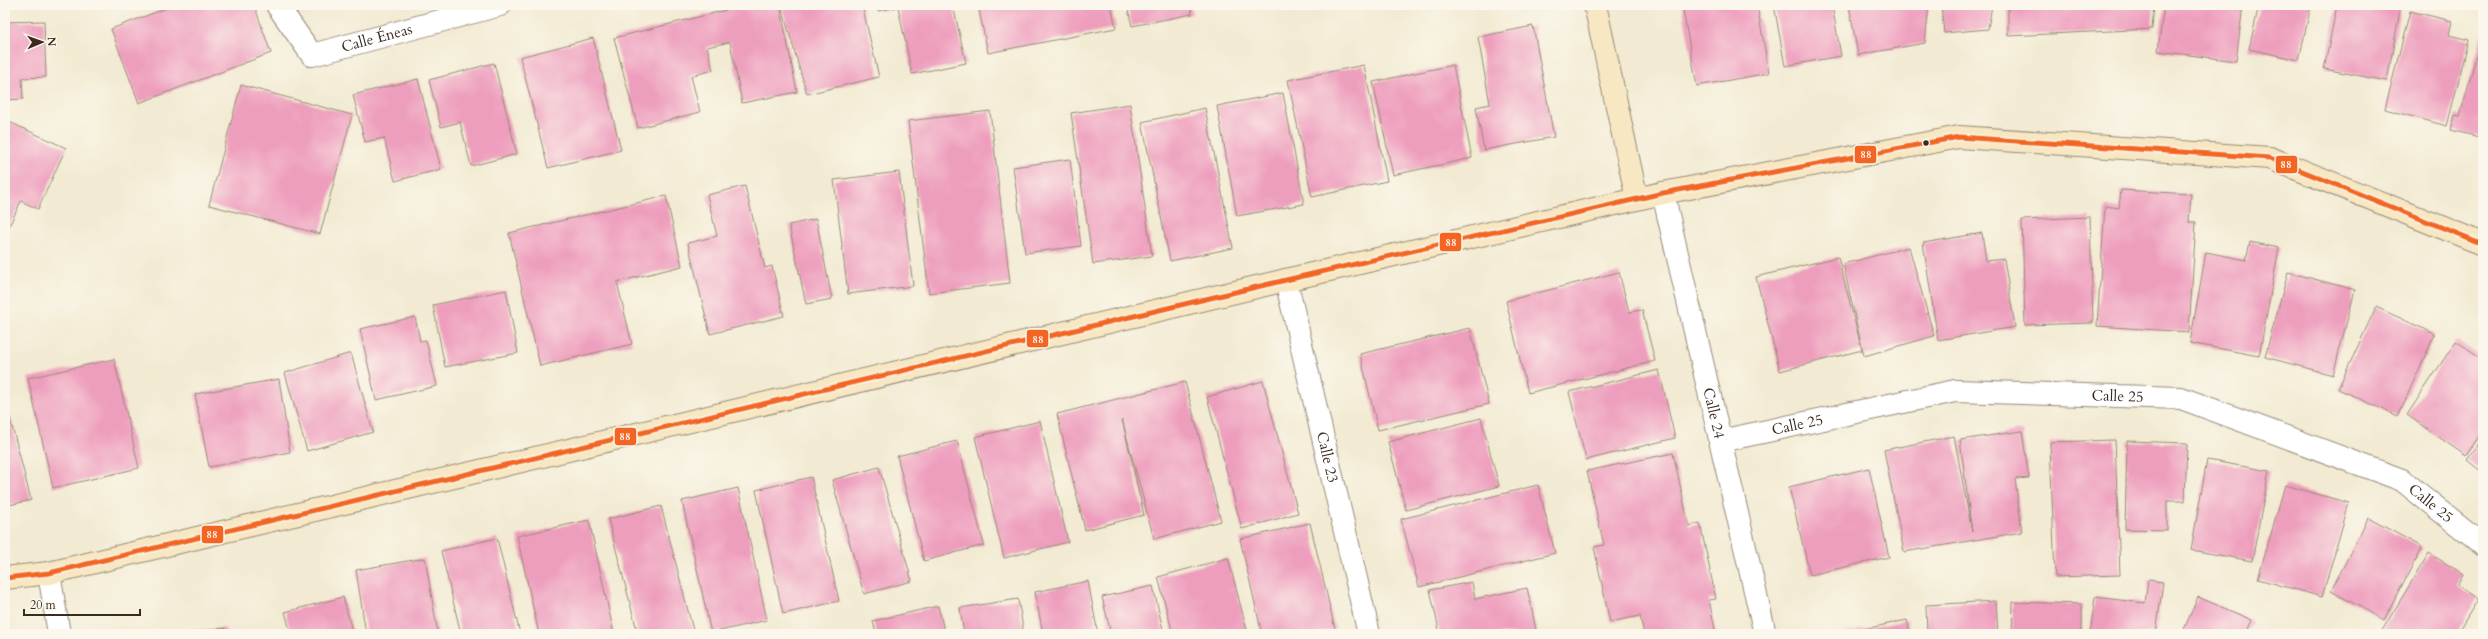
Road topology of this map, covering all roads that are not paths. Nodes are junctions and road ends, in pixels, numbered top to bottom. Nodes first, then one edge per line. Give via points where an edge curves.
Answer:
1 (277, 5) edge
2 (500, 5) edge
3 (1595, 5) edge
4 (1663, 193) junction
5 (1637, 199) junction
6 (2483, 244) edge
7 (1286, 280) junction
8 (1720, 440) junction
9 (2483, 545) edge
10 (49, 573) junction
11 (5, 578) edge
12 (59, 634) edge
13 (1369, 634) edge
14 (1765, 634) edge

1 - 2 street, Calle Éneas via 312,55
3 - 5 street
4 - 5 street
4 - 6 street via 1959,137 2270,158
4 - 8 street, Calle 24
5 - 7 street
7 - 10 street
7 - 13 street, Calle 23
8 - 9 street, Calle 25 via 1955,391 2181,398 2402,480
8 - 14 street, Calle 24
10 - 11 street
10 - 12 street

